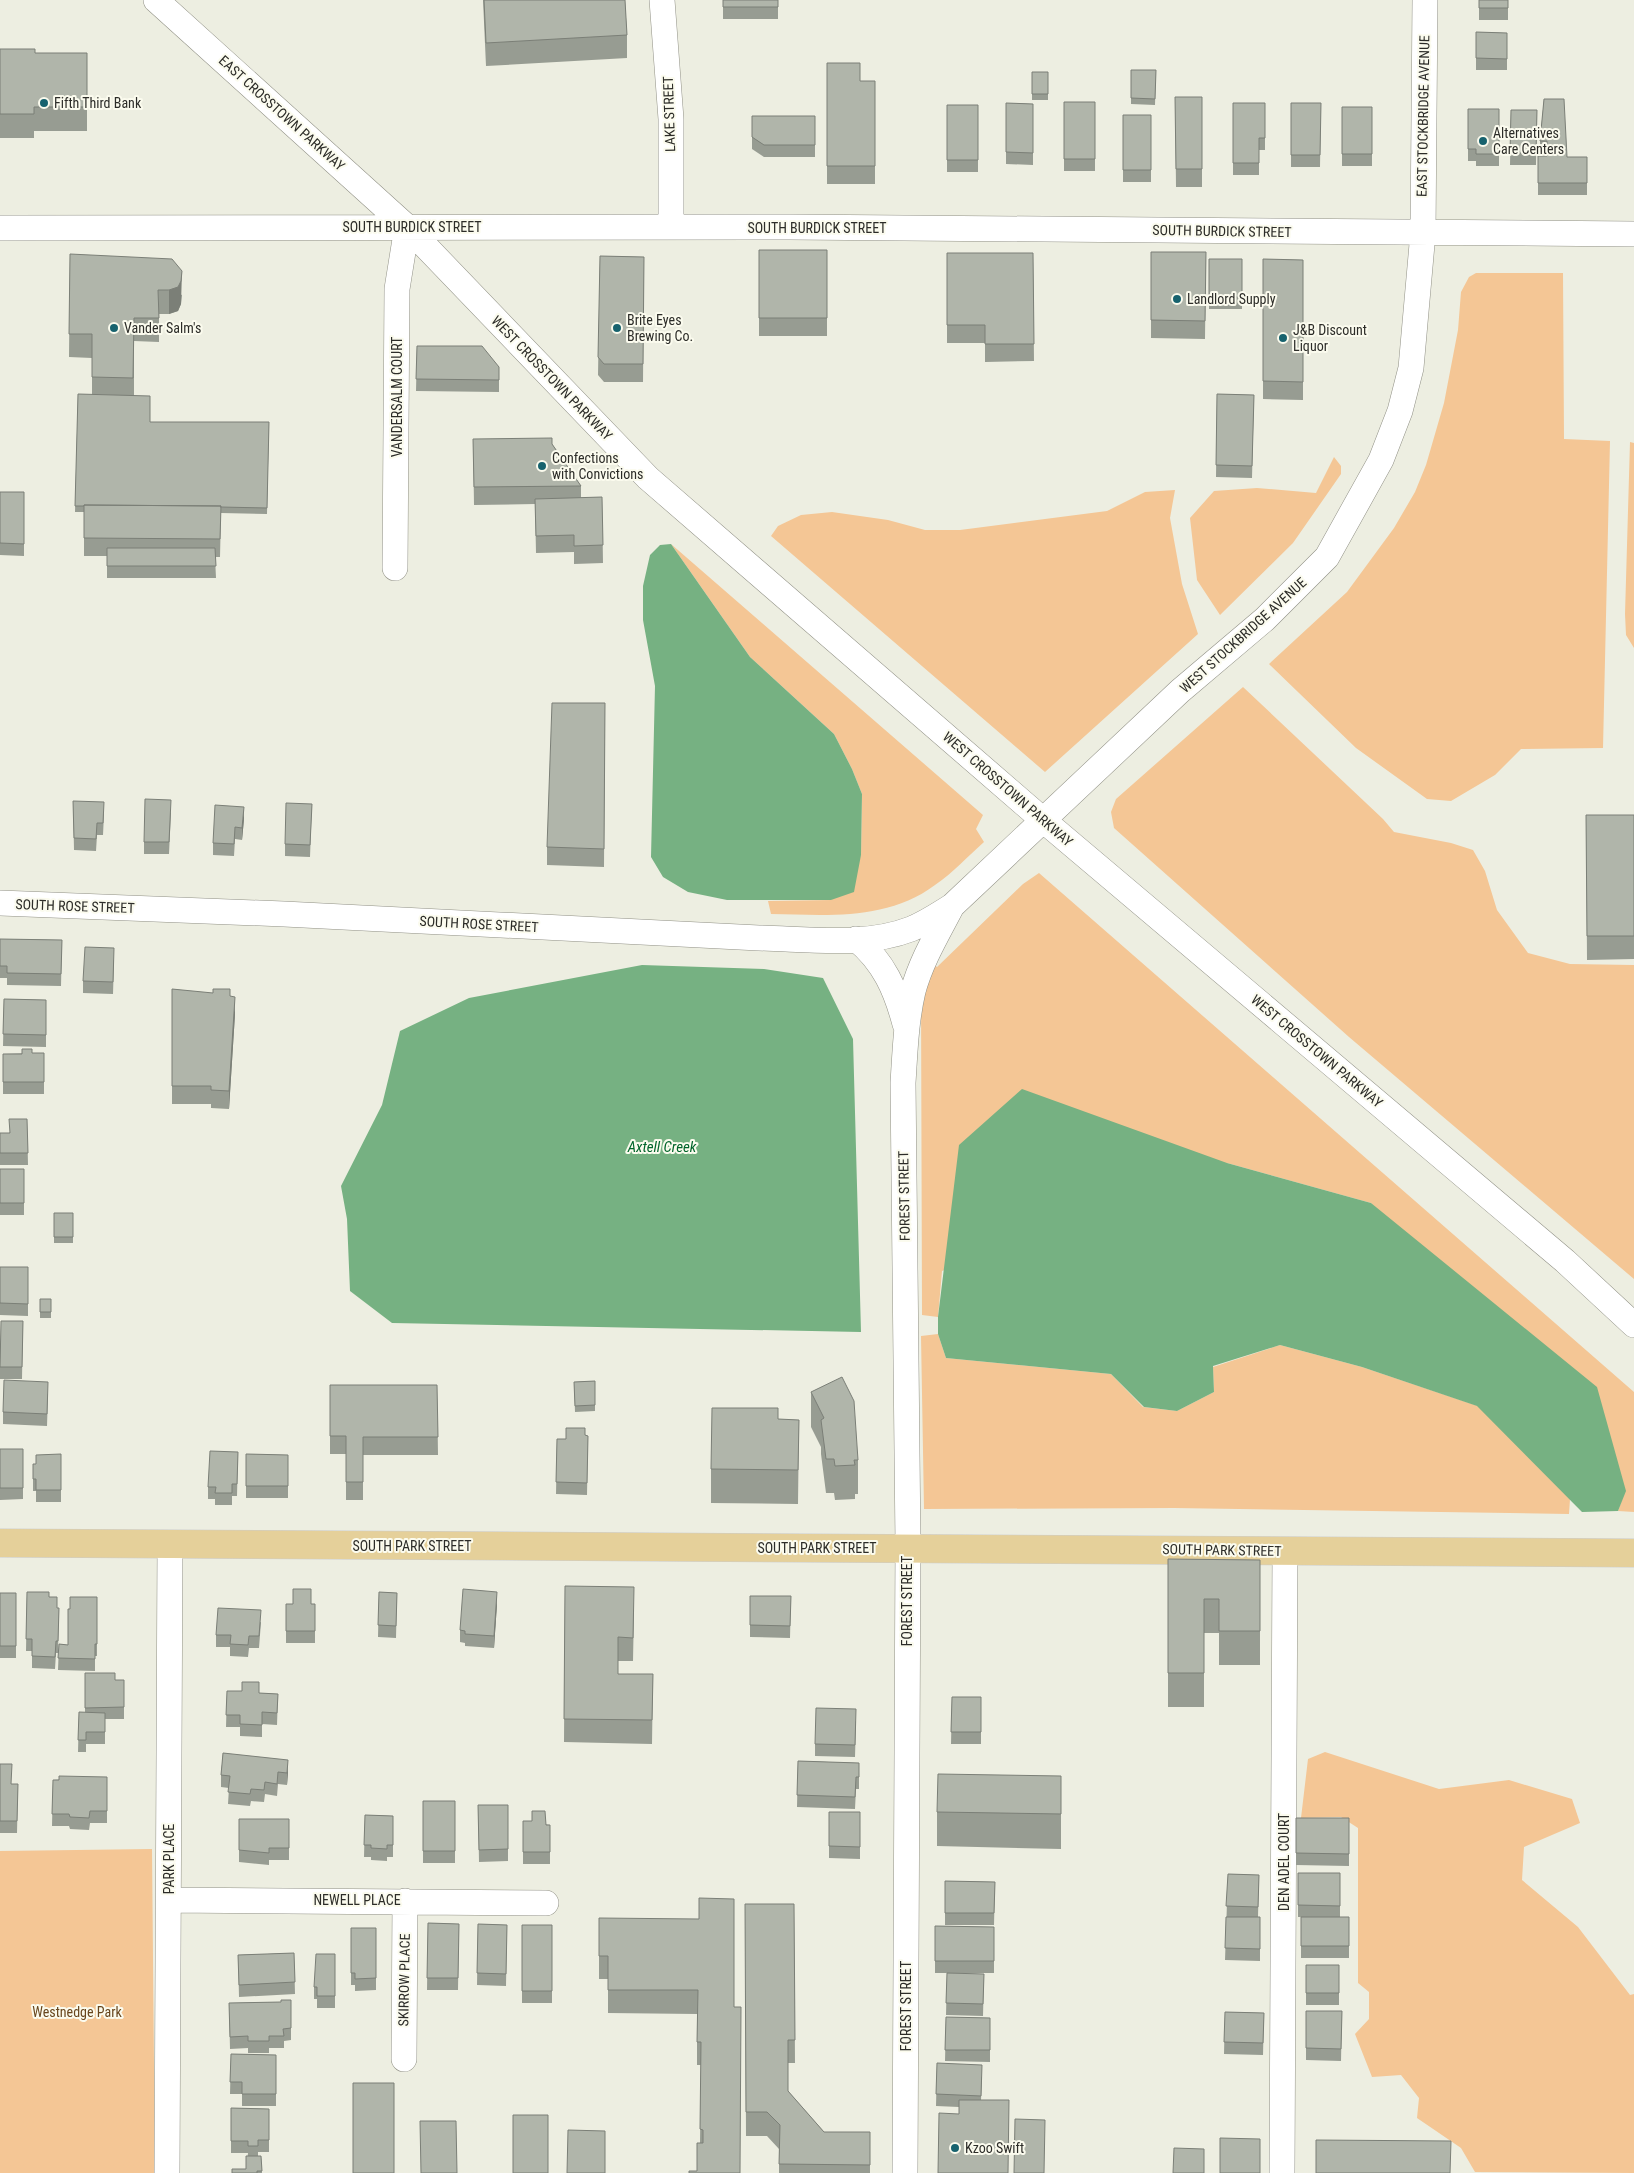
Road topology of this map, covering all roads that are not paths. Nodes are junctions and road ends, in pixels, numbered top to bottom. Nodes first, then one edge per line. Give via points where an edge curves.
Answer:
1 (156, 0) edge
2 (662, 0) edge
3 (1425, 0) edge
4 (407, 227) junction
5 (0, 228) edge
6 (671, 228) junction
7 (1423, 233) junction
8 (1634, 234) edge
9 (395, 568) dead end
10 (1043, 820) junction
11 (0, 903) edge
12 (952, 906) junction
13 (856, 939) junction
14 (906, 1030) junction
15 (1634, 1325) edge
16 (0, 1543) edge
17 (170, 1544) junction
18 (908, 1548) junction
19 (1285, 1551) junction
20 (1634, 1553) edge
21 (169, 1900) junction
22 (405, 1900) junction
23 (546, 1903) dead end
24 (404, 2059) dead end
25 (167, 2173) edge
26 (905, 2173) edge
27 (1282, 2173) edge

1 - 4 street, EAST CROSSTOWN PARKWAY
2 - 6 street, LAKE STREET via 671,119
3 - 7 street, EAST STOCKBRIDGE AVENUE
4 - 5 street, SOUTH BURDICK STREET
4 - 6 street, SOUTH BURDICK STREET
4 - 9 street, VANDERSALM COURT via 398,289
4 - 10 street, WEST CROSSTOWN PARKWAY via 648,478
6 - 7 street, SOUTH BURDICK STREET
7 - 8 street, SOUTH BURDICK STREET
7 - 10 street, WEST STOCKBRIDGE AVENUE via 1411,368 1400,411 1381,460 1327,557 1265,619 1180,691
10 - 12 street, WEST STOCKBRIDGE AVENUE
10 - 15 street, WEST CROSSTOWN PARKWAY via 1565,1261
11 - 13 street, SOUTH ROSE STREET via 759,938
12 - 13 street, SOUTH ROSE STREET via 911,929
12 - 14 street, FOREST STREET via 919,974
13 - 14 street, FOREST STREET via 869,950 890,979
14 - 18 street, FOREST STREET via 903,1093
16 - 17 main road, SOUTH PARK STREET
17 - 18 main road, SOUTH PARK STREET
17 - 21 street, PARK PLACE
18 - 19 main road, SOUTH PARK STREET
18 - 26 street, FOREST STREET
19 - 20 main road, SOUTH PARK STREET
19 - 27 street, DEN ADEL COURT
21 - 22 street, NEWELL PLACE
21 - 25 street, PARK PLACE
22 - 23 street, NEWELL PLACE
22 - 24 street, SKIRROW PLACE

